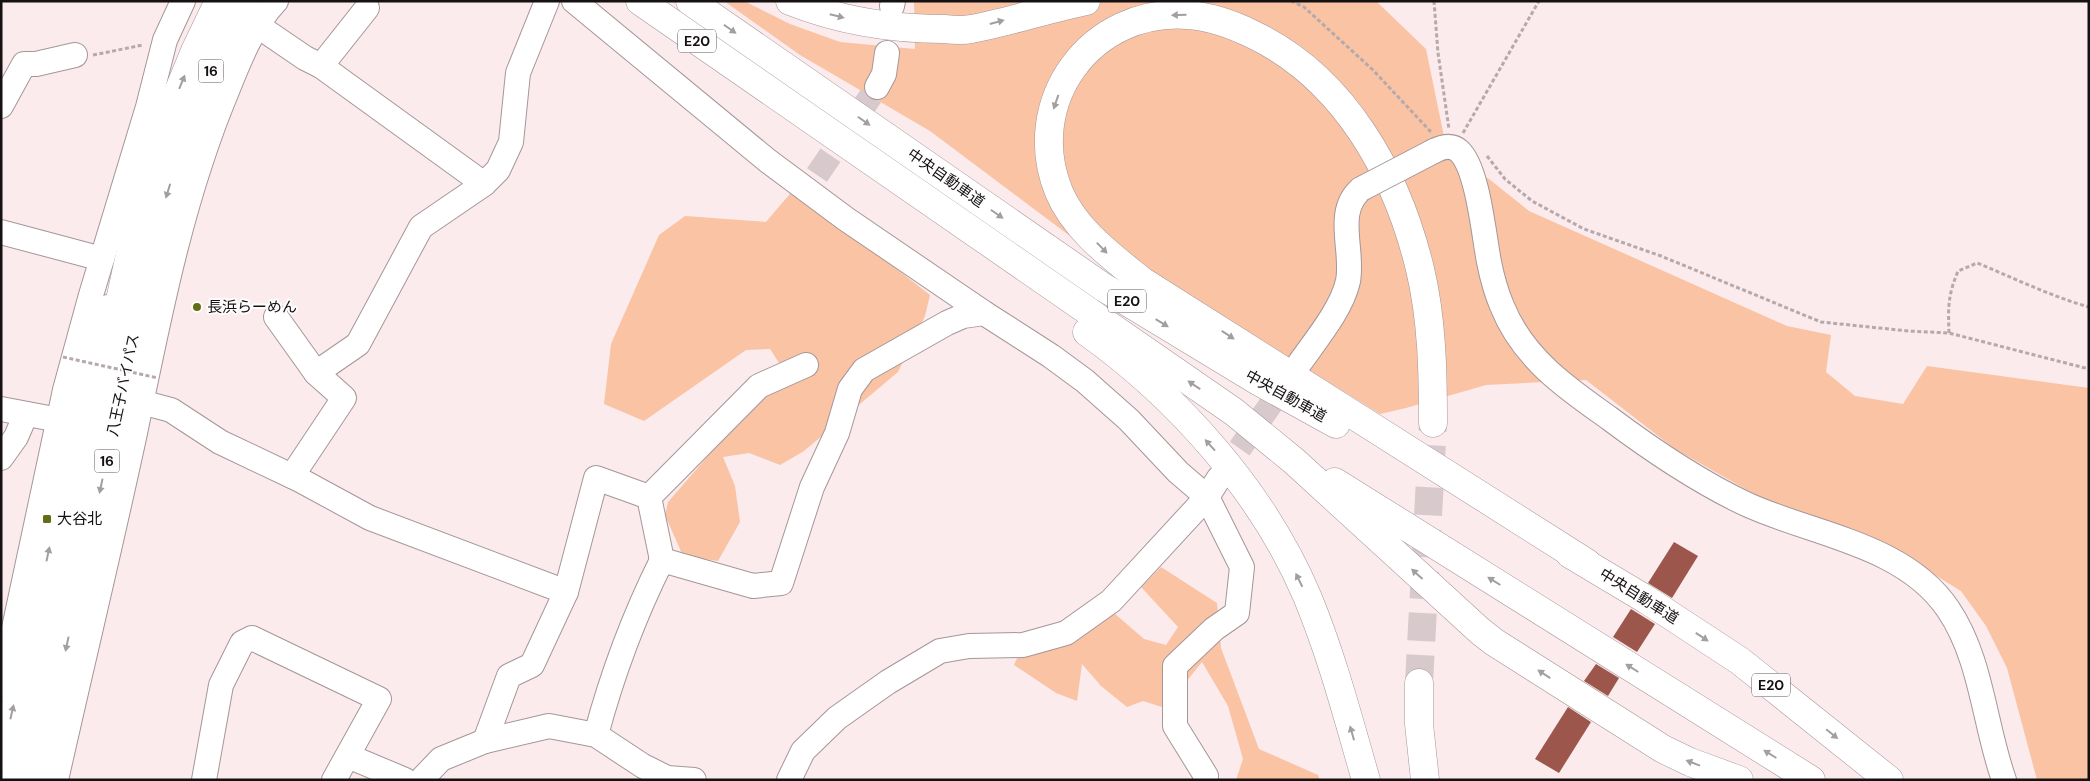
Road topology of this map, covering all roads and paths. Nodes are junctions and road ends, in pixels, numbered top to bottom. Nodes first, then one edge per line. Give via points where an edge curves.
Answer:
1 (183, 1) edge
2 (219, 1) edge
3 (245, 1) edge
4 (276, 1) edge
5 (547, 1) edge
6 (574, 1) edge
7 (640, 1) edge
8 (690, 1) edge
9 (790, 1) edge
10 (1086, 1) edge
11 (1211, 1) edge
12 (1291, 1) edge
13 (1434, 1) edge
14 (1539, 1) edge
15 (367, 8) dead end
16 (258, 26) junction
17 (165, 40) junction
18 (887, 53) dead end
19 (75, 55) joint
20 (321, 66) junction
21 (754, 82) junction
22 (877, 87) tunnel mouth
23 (1, 106) edge
24 (159, 110) junction
25 (193, 148) junction
26 (1443, 149) junction
27 (1486, 155) dead end
28 (484, 184) junction
29 (1, 232) edge
30 (115, 261) junction
31 (2089, 307) edge
32 (984, 313) junction
33 (276, 317) dead end
34 (1949, 333) junction
35 (63, 356) dead end
36 (1299, 364) tunnel mouth
37 (806, 365) dead end
38 (2089, 369) edge
39 (316, 373) junction
40 (158, 378) dead end
41 (73, 392) junction
42 (140, 402) junction
43 (1, 409) edge
44 (26, 414) junction
45 (59, 420) junction
46 (1269, 440) junction
47 (1, 458) edge
48 (292, 476) junction
49 (1213, 487) junction
50 (649, 497) junction
51 (662, 560) junction
52 (1587, 563) junction
53 (566, 592) junction
54 (1, 607) edge
55 (15, 627) junction
56 (1, 689) edge
57 (596, 735) junction
58 (485, 741) junction
59 (348, 756) junction
60 (1, 760) edge
61 (640, 773) edge
62 (15, 780) edge
63 (37, 780) edge
64 (56, 780) edge
65 (204, 780) edge
66 (334, 780) edge
67 (405, 780) edge
68 (421, 780) edge
69 (694, 780) edge
70 (789, 780) edge
71 (1205, 780) edge
72 (1366, 780) edge
73 (1425, 780) edge
74 (1440, 780) edge
75 (1739, 780) edge
76 (1811, 780) edge
77 (1889, 780) edge
78 (2004, 780) edge

1 - 17 street
24 -> 2 highway, 八王子バイパス / 16 via 195,52
3 - 25 highway, 八王子バイパス / 16 via 214,63
4 - 16 street
5 - 28 street via 518,73 511,142 498,170
6 - 32 street via 811,182 846,220
7 - 21 highway, 中央自動車道 / E20
8 -> 52 highway, 中央自動車道 / E20 via 1103,287 1258,381
9 -> 10 highway via 850,19 919,29 969,30
11 -> 52 highway via 1264,22 1308,51 1345,86 1381,134 1410,190 1439,288 1448,383 1440,430 1420,269 1382,162 1336,97 1287,53 1246,30 1188,15 1134,22 1109,32 1076,62 1064,81 1050,123 1051,168 1073,217 1107,254 1142,281
12 - 26 path via 1304,7 1373,70
13 - 26 path via 1442,86
14 - 26 path via 1464,131
15 - 20 street
16 - 20 street
16 - 25 street
17 - 19 path via 93,56
17 - 24 street
18 - 22 street via 884,74
19 - 23 street via 24,64
20 - 28 street
46 -> 21 highway, 中央自動車道 / E20 via 1234,412
72 -> 21 highway via 1337,680 1306,595 1274,533 1249,493 1219,455 1162,396 1092,336
24 - 30 highway, 八王子バイパス / 16 via 142,200
25 - 42 street
25 -> 63 highway, 八王子バイパス / 16 via 166,198
26 - 36 street, bridge via 1361,189 1351,199 1346,224 1347,284 1337,307
26 - 78 street via 1460,151 1472,174 1489,265 1513,330 1532,355 1568,388 1676,466 1745,504 1893,561 1937,594 1964,637
27 - 34 path via 1505,179 1532,201 1584,229 1661,256 1821,322
28 - 39 street via 421,227 358,344
29 - 30 street
30 - 41 street via 103,318
30 - 62 highway, 八王子バイパス / 16 via 73,513
31 - 34 path via 2037,290 1977,263 1958,271 1950,291
32 - 49 street via 1085,381 1129,420 1178,472
32 - 51 street via 963,316 947,323 864,370 850,390 837,433 812,487 782,583 753,586
33 - 39 street
34 - 38 path
35 - 40 path, bridge
37 - 50 street via 759,386
39 - 48 street via 344,398
41 - 45 street
60 -> 41 street via 38,601
42 - 48 street via 171,410 220,442
42 - 64 street
43 - 44 street
44 - 45 street
44 - 47 street via 16,437
45 - 55 street
75 -> 46 highway, 中央自動車道 / E20 via 1663,749 1494,642
76 -> 46 highway
48 - 53 street via 370,518
49 - 70 street via 1111,601 1066,633 1023,645 969,646 940,651 837,718 803,751
49 - 71 street via 1242,566 1237,613 1214,629 1175,666 1175,726 1206,776
50 - 51 street
50 - 53 street via 596,478
51 - 57 street via 641,604
52 -> 77 highway, 中央自動車道 / E20 via 1740,661
53 - 58 street via 532,665 509,676
54 - 55 street
55 - 56 street
57 - 58 street via 549,726
57 - 61 street
58 - 68 street via 441,759
59 - 65 street via 379,699 252,638 242,643 220,685
59 - 66 street
59 - 67 street
61 - 69 street
73 - 74 highway via 1419,724 1426,686

